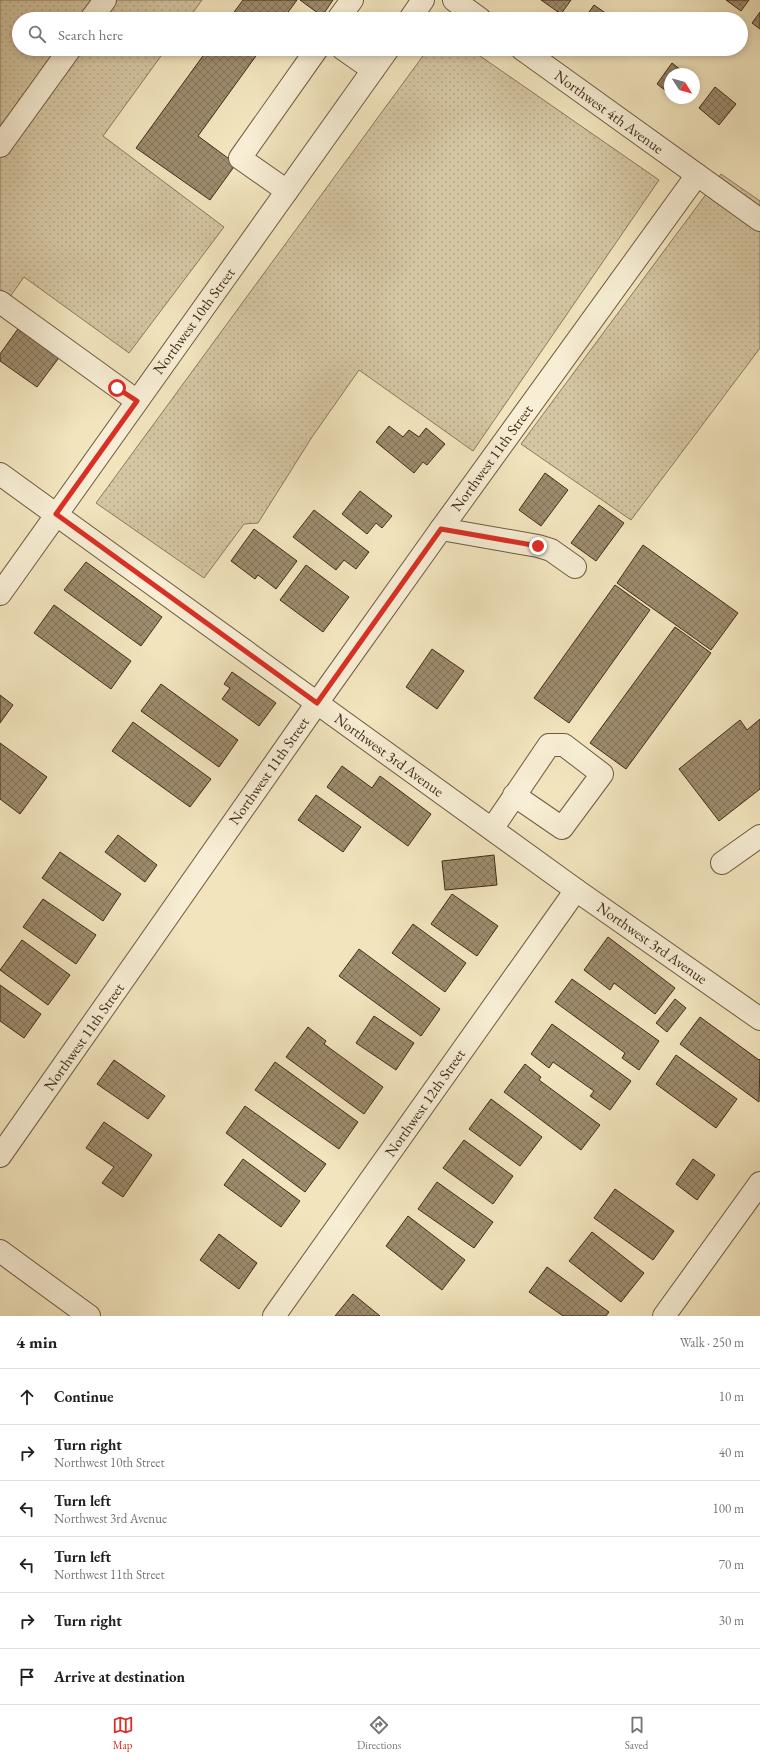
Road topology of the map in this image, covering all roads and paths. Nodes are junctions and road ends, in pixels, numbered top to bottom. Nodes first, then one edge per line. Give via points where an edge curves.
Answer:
1 (105, 0) edge
2 (352, 0) edge
3 (423, 0) edge
4 (454, 0) edge
5 (96, 12) edge
6 (343, 12) edge
7 (415, 12) edge
8 (470, 12) edge
9 (65, 56) edge
10 (312, 56) edge
11 (353, 56) edge
12 (383, 56) edge
13 (532, 56) edge
14 (373, 70) junction
15 (0, 146) edge
16 (697, 175) junction
17 (287, 191) junction
18 (760, 220) edge
19 (0, 302) edge
20 (137, 401) junction
21 (0, 474) edge
22 (56, 514) junction
23 (441, 529) junction
24 (575, 567) dead end
25 (0, 594) edge
26 (317, 703) junction
27 (514, 795) dead end
28 (492, 829) junction
29 (760, 836) edge
30 (722, 863) dead end
31 (576, 890) junction
32 (760, 1019) edge
33 (0, 1156) edge
34 (760, 1184) edge
35 (0, 1251) edge
36 (89, 1316) edge
37 (274, 1316) edge
38 (664, 1316) edge

1 - 5 street
2 - 6 street
3 - 7 street
4 - 8 street
9 - 15 street
10 - 17 street via 240,158
11 - 14 street
12 - 14 street, Northwest 10th Street
13 - 16 street, Northwest 4th Avenue
14 - 17 street, Northwest 10th Street
16 - 18 street, Northwest 4th Avenue
16 - 23 street, Northwest 11th Street
17 - 20 street, Northwest 10th Street
19 - 20 street
20 - 22 street, Northwest 10th Street
21 - 22 street, Northwest 3rd Avenue
22 - 25 street, Northwest 10th Street
22 - 26 street, Northwest 3rd Avenue
23 - 24 street via 538,546 551,550
23 - 26 street, Northwest 11th Street
26 - 28 street, Northwest 3rd Avenue
26 - 33 street, Northwest 11th Street
27 - 28 street
28 - 31 street, Northwest 3rd Avenue
29 - 30 street
31 - 32 street, Northwest 3rd Avenue
31 - 37 street, Northwest 12th Street
34 - 38 street
35 - 36 street

